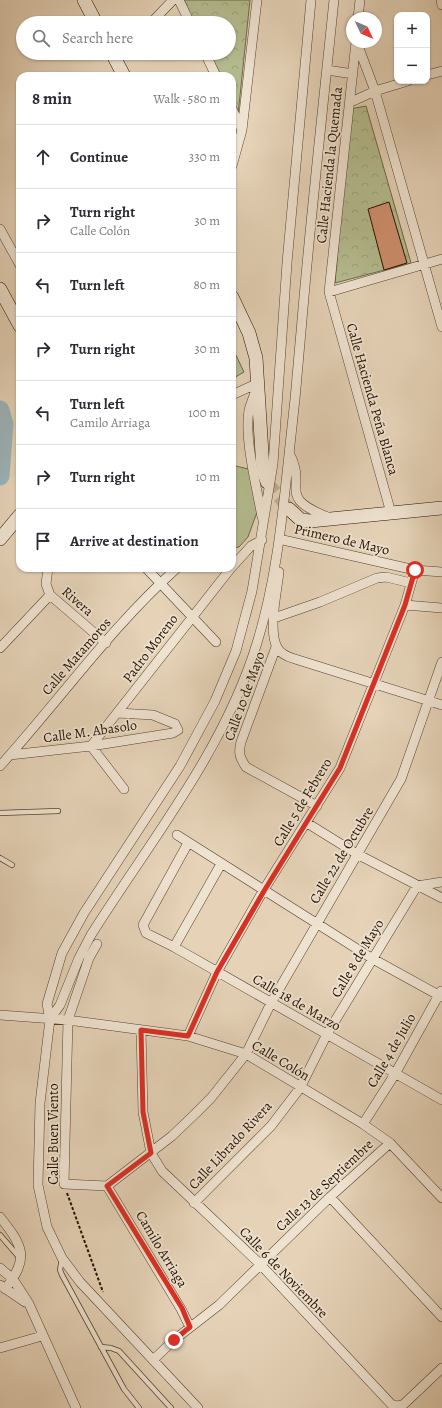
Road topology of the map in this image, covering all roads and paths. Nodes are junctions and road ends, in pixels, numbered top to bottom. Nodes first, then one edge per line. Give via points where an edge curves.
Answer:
1 (84, 0) edge
2 (173, 0) edge
3 (179, 0) edge
4 (257, 0) edge
5 (311, 0) edge
6 (334, 0) edge
7 (360, 0) edge
8 (441, 0) edge
9 (442, 5) edge
10 (359, 12) edge
11 (92, 16) edge
12 (158, 16) edge
13 (187, 16) edge
14 (355, 48) edge
15 (358, 48) edge
16 (118, 60) edge
17 (208, 60) edge
18 (327, 70) junction
19 (442, 71) edge
20 (122, 72) edge
21 (214, 72) edge
22 (353, 74) junction
23 (430, 74) edge
24 (398, 84) edge
25 (375, 91) junction
26 (351, 102) junction
27 (236, 117) edge
28 (242, 130) junction
29 (236, 152) edge
30 (0, 228) edge
31 (16, 258) edge
32 (442, 259) edge
33 (424, 264) junction
34 (0, 289) edge
35 (329, 292) junction
36 (236, 306) edge
37 (16, 319) edge
38 (442, 327) edge
39 (258, 382) junction
40 (236, 393) edge
41 (289, 453) junction
42 (267, 482) tunnel mouth
43 (442, 508) edge
44 (288, 509) tunnel mouth
45 (391, 513) junction
46 (16, 519) edge
47 (335, 520) junction
48 (264, 524) junction
49 (0, 539) edge
50 (262, 540) junction
51 (236, 558) edge
52 (415, 570) junction
53 (48, 572) edge
54 (150, 572) edge
55 (172, 572) edge
56 (229, 572) edge
57 (442, 572) edge
58 (160, 583) junction
59 (411, 583) junction
60 (50, 595) junction
61 (405, 605) junction
62 (442, 608) edge
63 (192, 617) junction
64 (274, 618) junction
65 (216, 642) dead end
66 (106, 643) junction
67 (276, 647) junction
68 (0, 648) edge
69 (442, 662) edge
70 (373, 685) junction
71 (430, 701) junction
72 (442, 705) edge
73 (118, 713) junction
74 (91, 746) junction
75 (10, 755) junction
76 (0, 766) edge
77 (124, 789) dead end
78 (317, 806) junction
79 (58, 811) dead end
80 (0, 813) edge
81 (307, 823) junction
82 (177, 835) dead end
83 (188, 843) junction
84 (357, 854) junction
85 (0, 858) edge
86 (221, 864) junction
87 (12, 865) dead end
88 (442, 882) edge
89 (418, 886) junction
90 (264, 891) junction
91 (442, 898) edge
92 (316, 924) junction
93 (97, 944) dead end
94 (174, 947) junction
95 (372, 960) junction
96 (217, 972) junction
97 (441, 994) edge
98 (271, 1003) junction
99 (0, 1015) edge
100 (50, 1019) junction
101 (68, 1020) junction
102 (141, 1030) junction
103 (327, 1034) junction
104 (188, 1036) junction
105 (246, 1054) junction
106 (396, 1074) junction
107 (300, 1088) junction
108 (442, 1100) edge
109 (363, 1124) junction
110 (390, 1143) junction
111 (151, 1153) junction
112 (64, 1184) junction
113 (107, 1186) junction
114 (330, 1197) junction
115 (442, 1198) edge
116 (194, 1203) junction
117 (0, 1217) edge
118 (0, 1235) edge
119 (62, 1258) junction
120 (22, 1260) junction
121 (260, 1264) junction
122 (0, 1268) edge
123 (12, 1279) junction
124 (2, 1287) edge
125 (103, 1293) dead end
126 (28, 1304) junction
127 (442, 1317) edge
128 (190, 1327) junction
129 (42, 1336) junction
130 (102, 1347) junction
131 (0, 1348) edge
132 (152, 1360) junction
133 (442, 1368) edge
134 (76, 1408) edge
135 (139, 1408) edge
136 (172, 1408) edge
137 (198, 1408) edge

1 - 11 street
2 - 12 street
3 - 13 street
4 - 28 street
5 - 48 street via 286,263 273,464
6 - 18 street
7 - 10 street
8 - 9 street
14 - 22 street, Calle Hacienda la Quemada
15 - 25 street
16 - 20 street
17 - 21 street
18 - 22 street
18 - 41 street
19 - 23 street
22 - 26 street, Calle Hacienda la Quemada
24 - 25 street
25 - 26 street
25 - 33 street
26 - 35 street, Calle Hacienda la Quemada
27 - 28 street
28 - 29 street
30 - 31 street
32 - 33 street
33 - 35 street
33 - 38 street
34 - 37 street
35 - 45 street, Calle Hacienda Peña Blanca
36 - 39 street via 253,344
39 - 40 street
39 - 42 street via 263,470
39 - 48 street via 249,411 249,435
41 - 47 street via 295,465 298,500 312,510
41 - 100 street via 270,596 257,644 238,693 213,745 184,794 91,935 60,1005
43 - 45 street
44 - 47 street via 301,520
45 - 47 street
46 - 49 street
48 - 50 street
50 - 51 street, Padro Moreno
50 - 100 street via 236,651 216,701 180,766 84,912 62,953 46,1004
52 - 57 street, Primero de Mayo
52 - 59 street, Calle 5 de Febrero
52 - 64 street, Primero de Mayo via 283,538
53 - 60 street, Rivera via 46,584
54 - 58 street
55 - 58 street, Calle Matamoros
56 - 63 street, Padro Moreno
58 - 63 street
58 - 66 street, Calle Matamoros
59 - 61 street, Calle 5 de Febrero
59 - 64 street via 391,578 377,578
60 - 66 street, Rivera
60 - 68 street
61 - 62 street
61 - 70 street, Calle 5 de Febrero
63 - 65 street
63 - 73 street, Padro Moreno
64 - 67 street
66 - 75 street, Calle Matamoros
67 - 70 street via 294,659
67 - 78 street, Calle 10 de Mayo via 241,742 240,760 246,767
69 - 71 street, Calle 22 de Octubre
70 - 71 street
70 - 78 street, Calle 5 de Febrero via 340,768
71 - 72 street
71 - 84 street, Calle 22 de Octubre via 401,779
73 - 74 street, Padro Moreno
73 - 74 street, Calle M. Abasolo via 153,715 175,724 178,730 173,733
74 - 75 street, Calle M. Abasolo
74 - 77 street
75 - 76 street, Calle Matamoros
78 - 81 street, Calle 5 de Febrero
79 - 80 lane
81 - 84 street
81 - 90 street, Calle 5 de Febrero
82 - 83 street
83 - 86 street
83 - 94 street, Calle 18 de Marzo via 143,925 146,933
84 - 89 street
84 - 92 street, Calle 22 de Octubre
85 - 87 lane
86 - 90 street
86 - 94 street
88 - 89 street
89 - 91 street
89 - 95 street, Calle 8 de Mayo
90 - 92 street
90 - 96 street, Calle 5 de Febrero
92 - 95 street
92 - 98 street, Calle 22 de Octubre
93 - 101 street, Calle Buen Viento via 89,958
94 - 96 street, Calle 18 de Marzo
95 - 97 street
95 - 103 street, Calle 8 de Mayo
96 - 98 street, Calle 18 de Marzo
96 - 104 street, Calle 5 de Febrero
97 - 106 street, Calle 4 de Julio
98 - 103 street, Calle 18 de Marzo
98 - 105 street, Calle 22 de Octubre
99 - 100 street, Calle Colón
100 - 101 street, Calle Colón
100 - 119 street via 40,1103 38,1185 47,1227
101 - 102 street, Calle Colón
101 - 112 street, Calle Buen Viento
102 - 104 street, Calle Colón
102 - 111 street via 143,1112
103 - 106 street, Calle 18 de Marzo
103 - 107 street, Calle 8 de Mayo
104 - 105 street, Calle Colón
105 - 107 street, Calle Colón
105 - 111 street, Calle 22 de Octubre via 211,1098
106 - 108 street, Calle 18 de Marzo
106 - 109 street, Calle 4 de Julio
107 - 109 street, Calle Colón
107 - 116 street, Calle Librado Rivera via 271,1126
109 - 110 street, Calle Colón
110 - 114 street, Calle 13 de Septiembre
110 - 115 street, Calle Colón
111 - 113 street, Calle 22 de Octubre
111 - 116 street, Calle 6 de Noviembre via 162,1171
112 - 113 street
112 - 125 path, Calle Buen Viento
113 - 128 street, Camilo Arriaga via 182,1308
114 - 121 street, Calle 13 de Septiembre
114 - 127 street
116 - 121 street, Calle 6 de Noviembre
117 - 120 street via 19,1246
118 - 120 lane
119 - 130 lane via 62,1275
119 - 132 street via 80,1282
120 - 123 street
121 - 128 street, Calle 13 de Septiembre via 219,1304
121 - 133 street, Calle 6 de Noviembre via 392,1405 404,1404
122 - 123 street
123 - 124 street
123 - 126 street
124 - 126 street
126 - 129 street
128 - 132 street, Calle 13 de Septiembre
129 - 131 street
129 - 134 street
130 - 135 lane via 124,1389
130 - 136 lane via 119,1351
132 - 137 street

